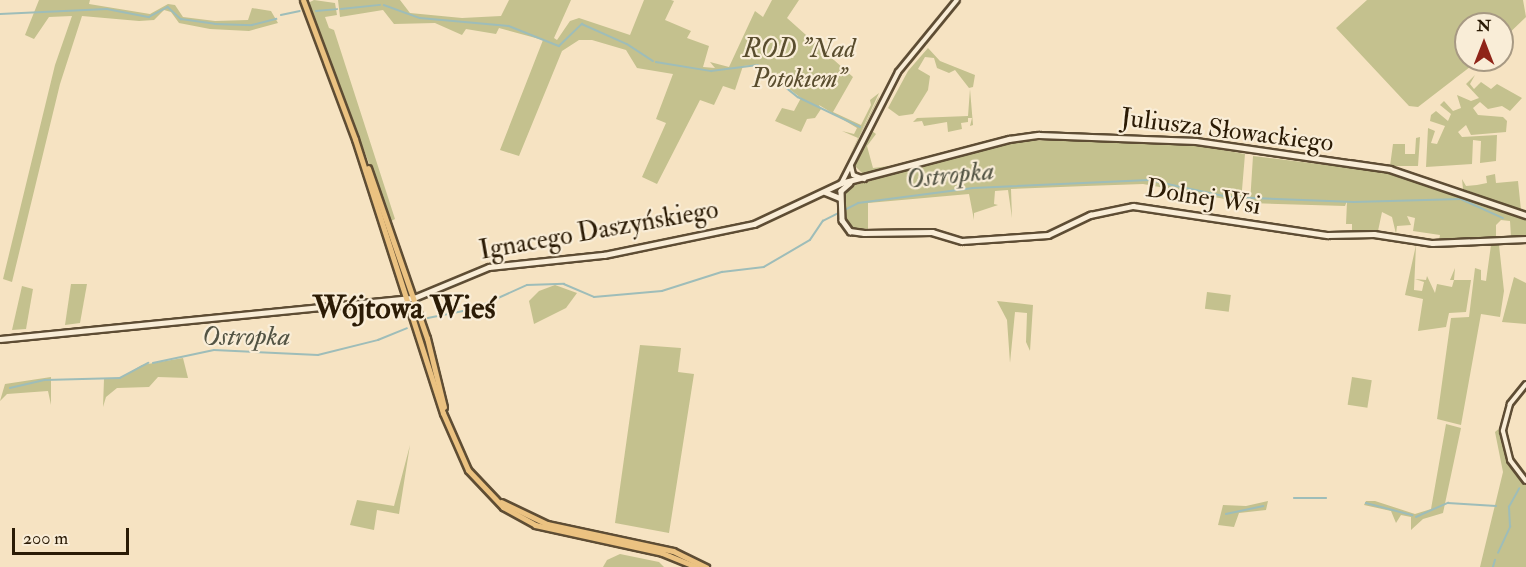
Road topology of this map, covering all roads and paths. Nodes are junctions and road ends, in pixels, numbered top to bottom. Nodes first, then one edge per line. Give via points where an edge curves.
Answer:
1 (303, 0) edge
2 (957, 0) edge
3 (355, 139) junction
4 (851, 165) junction
5 (864, 179) junction
6 (841, 183) junction
7 (850, 183) junction
8 (841, 191) junction
9 (825, 192) junction
10 (840, 198) junction
11 (1526, 215) edge
12 (1526, 239) edge
13 (414, 298) junction
14 (406, 299) junction
15 (0, 339) edge
16 (1526, 384) edge
17 (451, 434) junction
18 (1526, 481) edge
19 (492, 496) junction
20 (697, 567) edge
21 (706, 567) edge

1 - 3 main road
2 - 4 street via 898,72
3 - 13 main road via 384,205
3 - 14 main road
4 - 5 street via 853,175
4 - 6 street
5 - 7 main road, Juliusza Słowackiego
5 - 11 main road, Juliusza Słowackiego via 1017,138 1142,137 1399,171
6 - 7 main road, Juliusza Słowackiego
6 - 8 street
6 - 9 main road, Ignacego Daszyńskiego
7 - 8 main road, Juliusza Słowackiego
8 - 10 main road
9 - 10 main road
9 - 13 main road, Ignacego Daszyńskiego via 754,224 604,255 489,267
10 - 12 main road, Dolnej Wsi via 846,227 864,233 934,233 962,241 1047,235 1090,215 1133,206 1328,235 1374,234 1432,243
13 - 14 main road, Ignacego Daszyńskiego
13 - 17 main road
14 - 15 main road, Ignacego Daszyńskiego
14 - 17 main road
16 - 18 street via 1510,404 1503,431 1510,460
17 - 19 main road via 468,470
19 - 20 main road via 511,512 543,528 662,553
19 - 21 main road via 547,524 673,551

